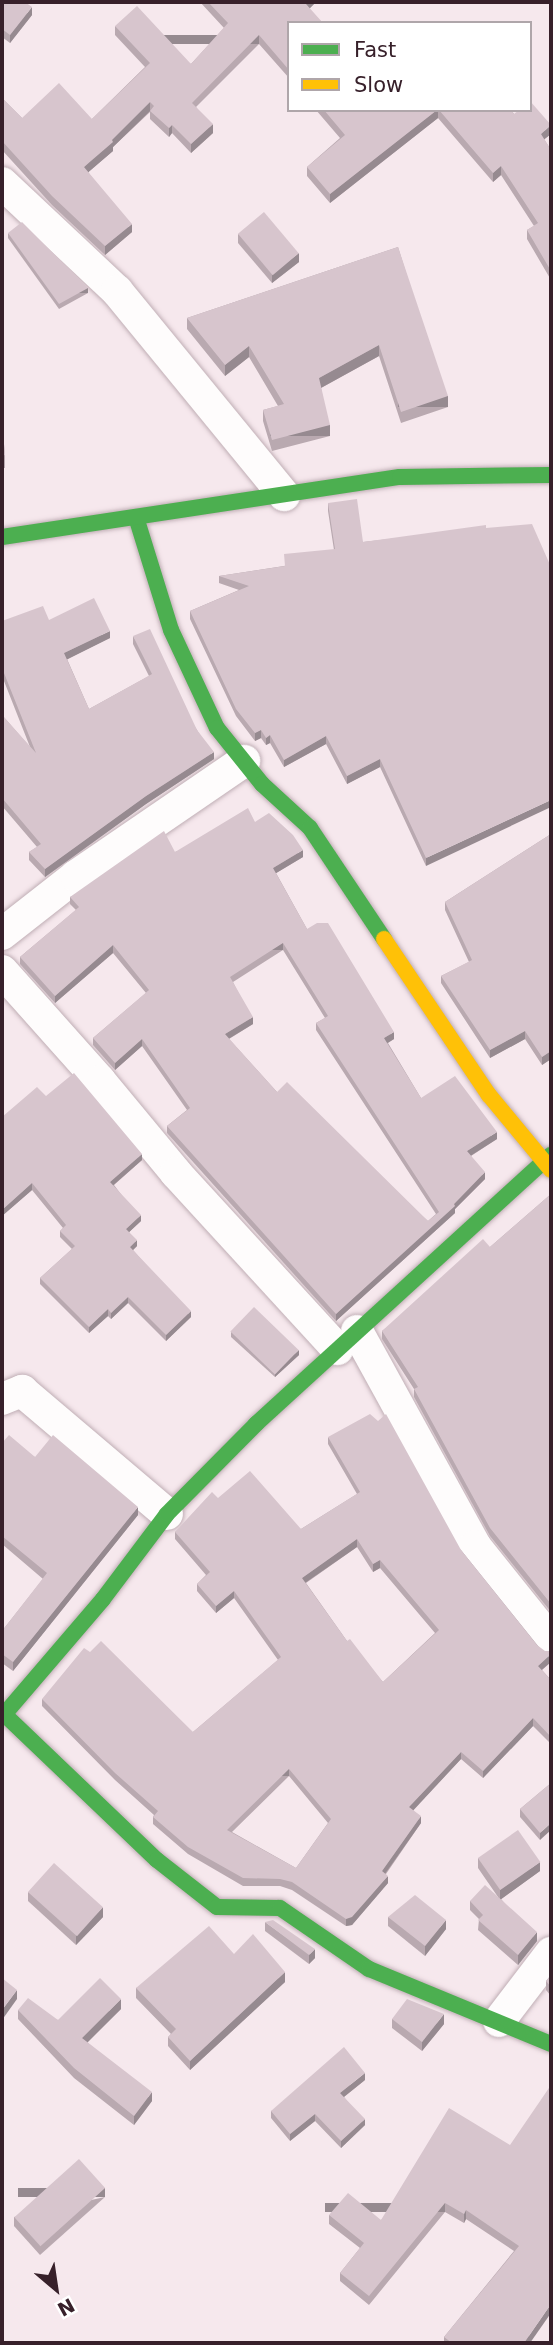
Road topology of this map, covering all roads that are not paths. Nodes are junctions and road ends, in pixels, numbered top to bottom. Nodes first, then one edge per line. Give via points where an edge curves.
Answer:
1 (2, 183) edge
2 (551, 475) edge
3 (284, 495) junction
4 (136, 517) junction
5 (2, 537) edge
6 (244, 761) junction
7 (2, 934) edge
8 (2, 971) edge
9 (549, 1162) edge
10 (347, 1340) junction
11 (2, 1399) edge
12 (167, 1514) junction
13 (551, 1642) edge
14 (3, 1715) edge
15 (551, 1953) edge
16 (499, 2021) junction
17 (551, 2045) edge

1 - 3 street via 117,291
2 - 3 street via 400,477
3 - 4 street
4 - 5 street
4 - 6 street via 171,630 217,728
6 - 7 street
6 - 9 street via 310,828 489,1095
8 - 10 street via 176,1173
9 - 10 street
10 - 12 street via 256,1423
10 - 13 street via 475,1546
11 - 12 street via 22,1391
12 - 14 street via 103,1599
14 - 16 street via 157,1860 217,1907 280,1908 369,1969
15 - 16 street
16 - 17 street

